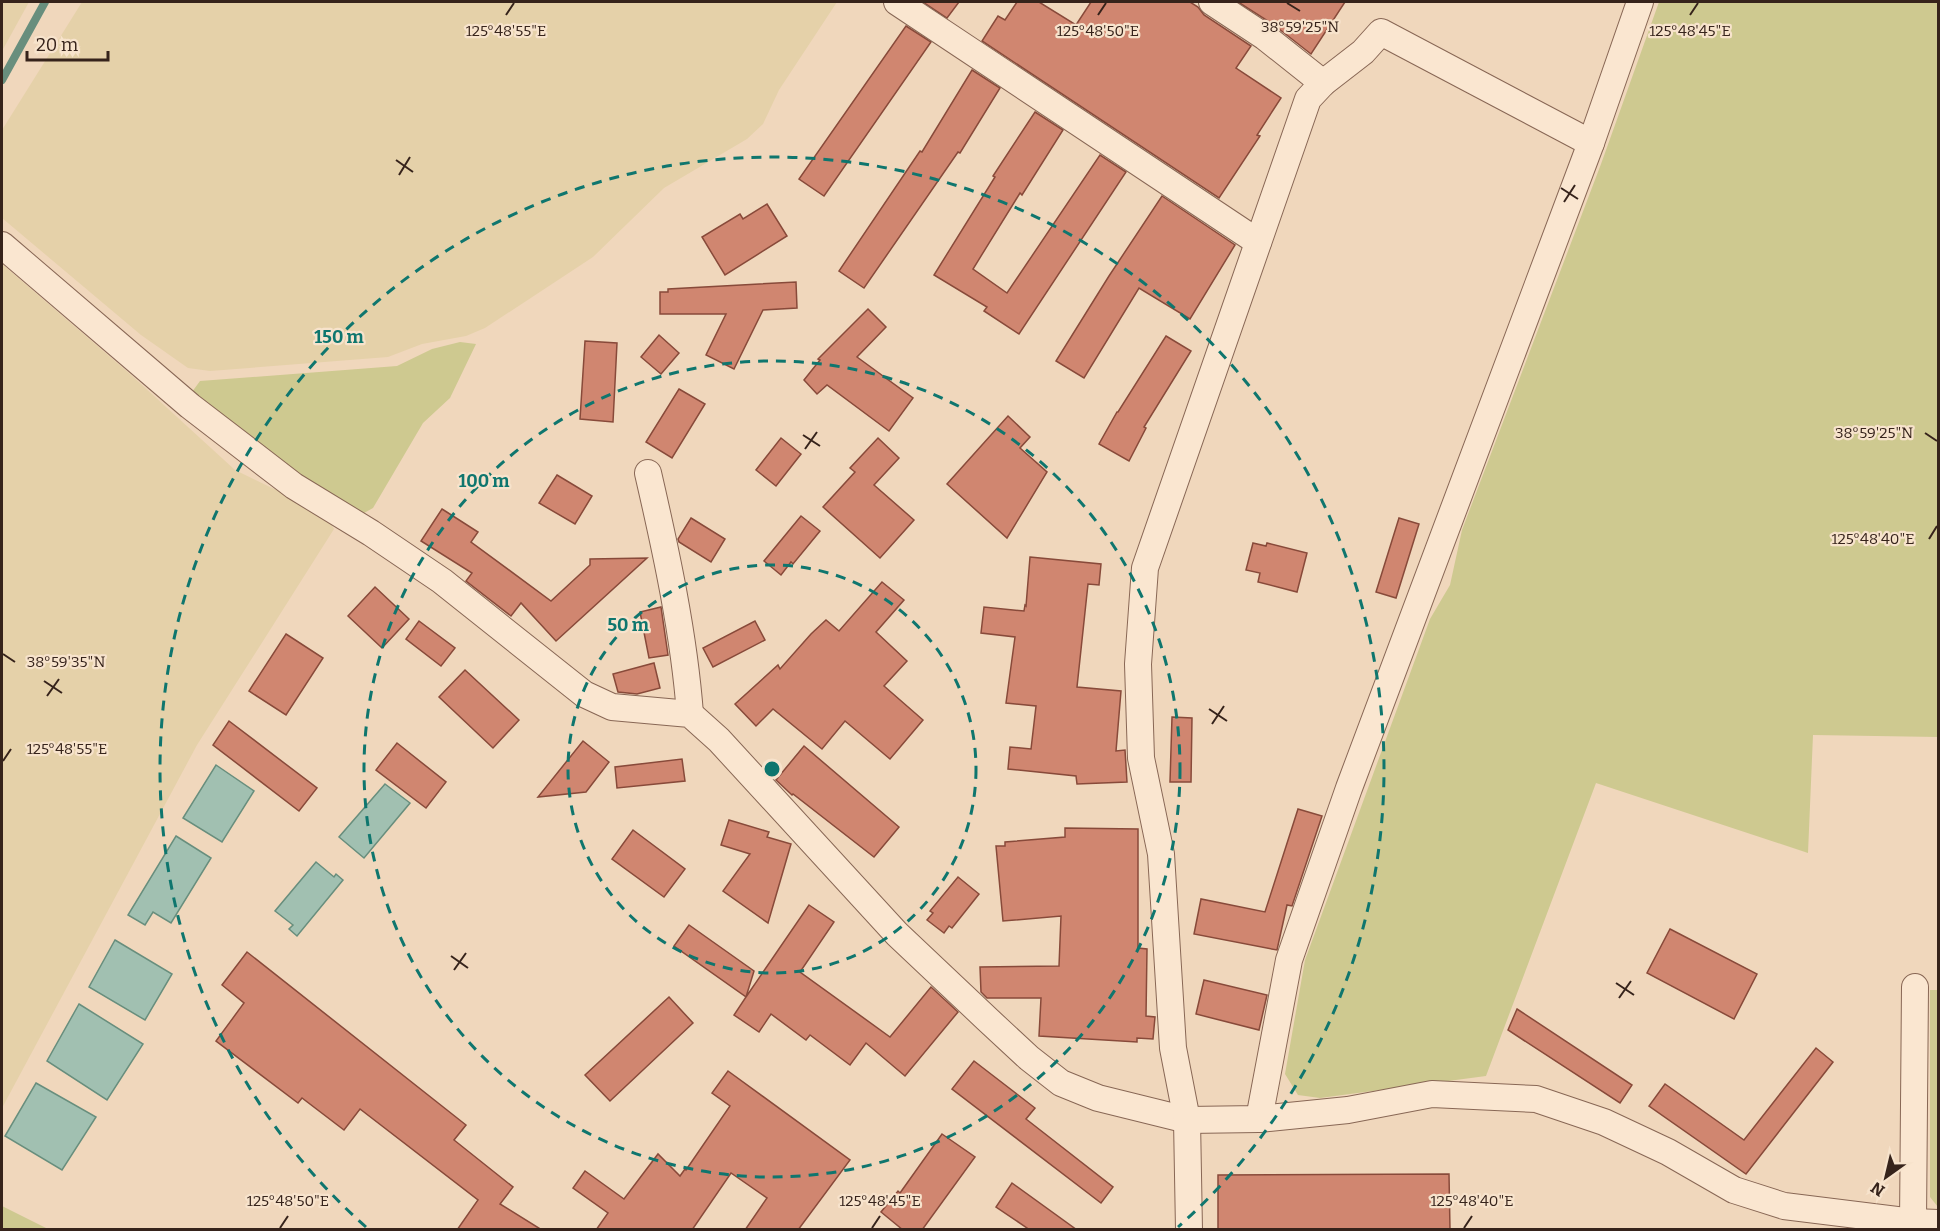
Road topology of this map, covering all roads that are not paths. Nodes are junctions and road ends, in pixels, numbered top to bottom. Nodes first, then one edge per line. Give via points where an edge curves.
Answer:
1 (897, 2) edge
2 (1212, 2) edge
3 (1640, 2) edge
4 (1323, 83) junction
5 (1592, 143) junction
6 (1258, 242) junction
7 (2, 245) edge
8 (648, 473) dead end
9 (690, 714) junction
10 (1915, 987) dead end
11 (1259, 1119) junction
12 (1187, 1120) junction
13 (1912, 1222) junction
14 (1938, 1223) edge
15 (1189, 1230) edge

1 - 6 street
2 - 4 street
3 - 5 street
4 - 5 street via 1363,52 1381,32
4 - 6 street via 1308,99
5 - 11 street via 1353,777 1289,960
6 - 12 street via 1145,568 1138,664 1141,758 1161,854 1173,1047
7 - 9 street via 190,406 294,486 442,580 584,694 612,707
8 - 9 street via 688,680
9 - 12 street via 719,740 897,934 1029,1058 1061,1083 1098,1098
10 - 13 street
11 - 12 street
11 - 13 street via 1348,1110 1432,1094 1536,1099 1604,1122 1668,1152 1734,1190 1784,1206
12 - 15 street
13 - 14 street

